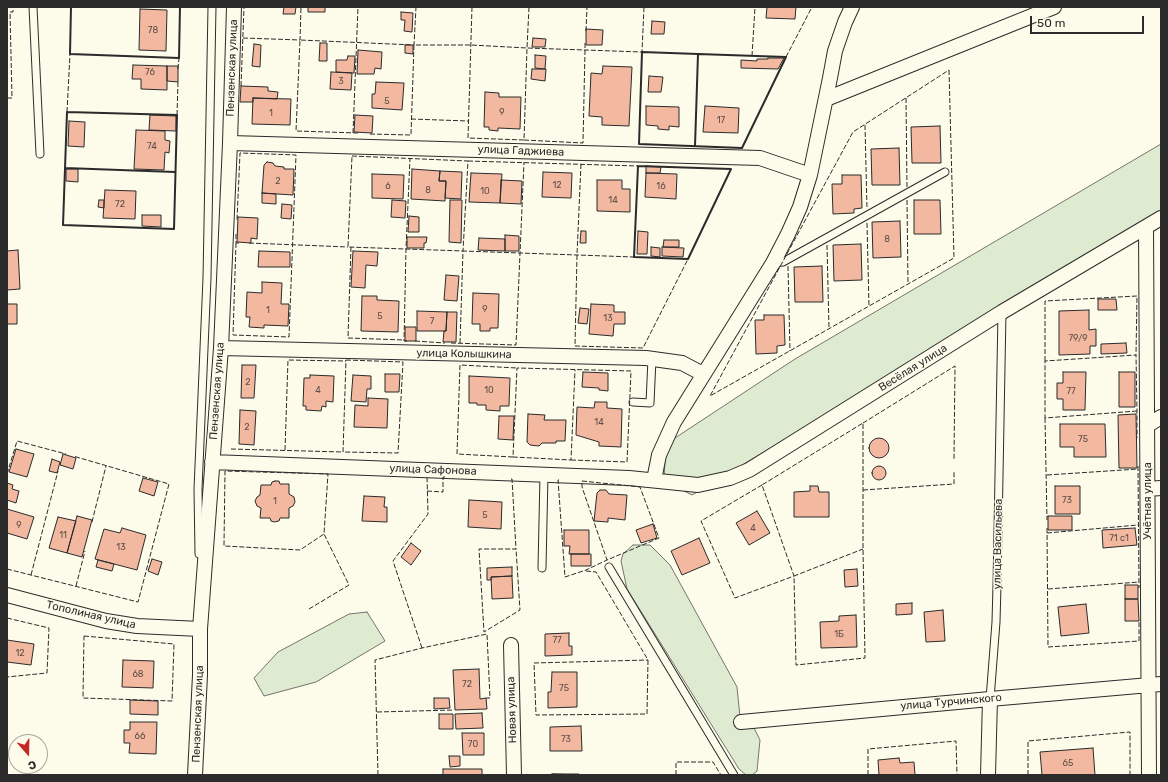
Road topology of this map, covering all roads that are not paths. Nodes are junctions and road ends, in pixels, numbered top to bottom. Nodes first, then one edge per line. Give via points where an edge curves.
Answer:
1 (33, 7) edge
2 (212, 7) edge
3 (234, 7) edge
4 (852, 7) edge
5 (1054, 7) edge
6 (826, 99) junction
7 (230, 143) junction
8 (40, 154) dead end
9 (945, 172) dead end
10 (810, 175) junction
11 (1161, 218) edge
12 (1146, 227) junction
13 (773, 263) junction
14 (1002, 312) junction
15 (221, 348) junction
16 (652, 359) junction
17 (704, 374) junction
18 (633, 402) dead end
19 (1161, 417) edge
20 (1148, 425) junction
21 (212, 462) junction
22 (544, 474) junction
23 (654, 480) junction
24 (1155, 489) edge
25 (609, 567) dead end
26 (542, 568) dead end
27 (7, 594) edge
28 (200, 629) junction
29 (511, 645) dead end
30 (1155, 685) edge
31 (990, 699) junction
32 (741, 722) dead end
33 (195, 775) edge
34 (514, 775) edge
35 (734, 775) edge
36 (988, 775) edge
37 (1149, 775) edge

1 - 8 lane
2 - 28 lane via 208,278 198,489
3 - 7 street, Пензенская улица
4 - 6 street via 835,51
5 - 6 street
6 - 10 street
7 - 10 street, улица Гаджиева via 760,158
7 - 15 street, Пензенская улица
9 - 13 lane via 783,262
10 - 13 street via 800,207
11 - 12 street, Весёлая улица
12 - 14 street, Весёлая улица
12 - 20 street, Учётная улица
13 - 17 street
14 - 23 street, Весёлая улица via 749,470 730,478 698,485
14 - 31 lane, улица Васильева via 996,622
15 - 16 street, улица Колышкина
15 - 21 street, Пензенская улица
16 - 17 street, улица Колышкина via 682,363
16 - 18 lane via 650,403
17 - 23 street via 674,422 659,455
19 - 20 street
20 - 24 street, Учётная улица
21 - 22 street, улица Сафонова
21 - 28 street, Пензенская улица
22 - 23 street, улица Сафонова
22 - 26 lane
24 - 30 street, Учётная улица
25 - 35 lane
27 - 28 street, Тополиная улица via 106,621 137,626
28 - 33 street, Пензенская улица
29 - 34 street, Новая улица
30 - 31 street, улица Турчинского
30 - 37 street, Учётная улица
31 - 32 street, улица Турчинского
31 - 36 street, улица Васильева

